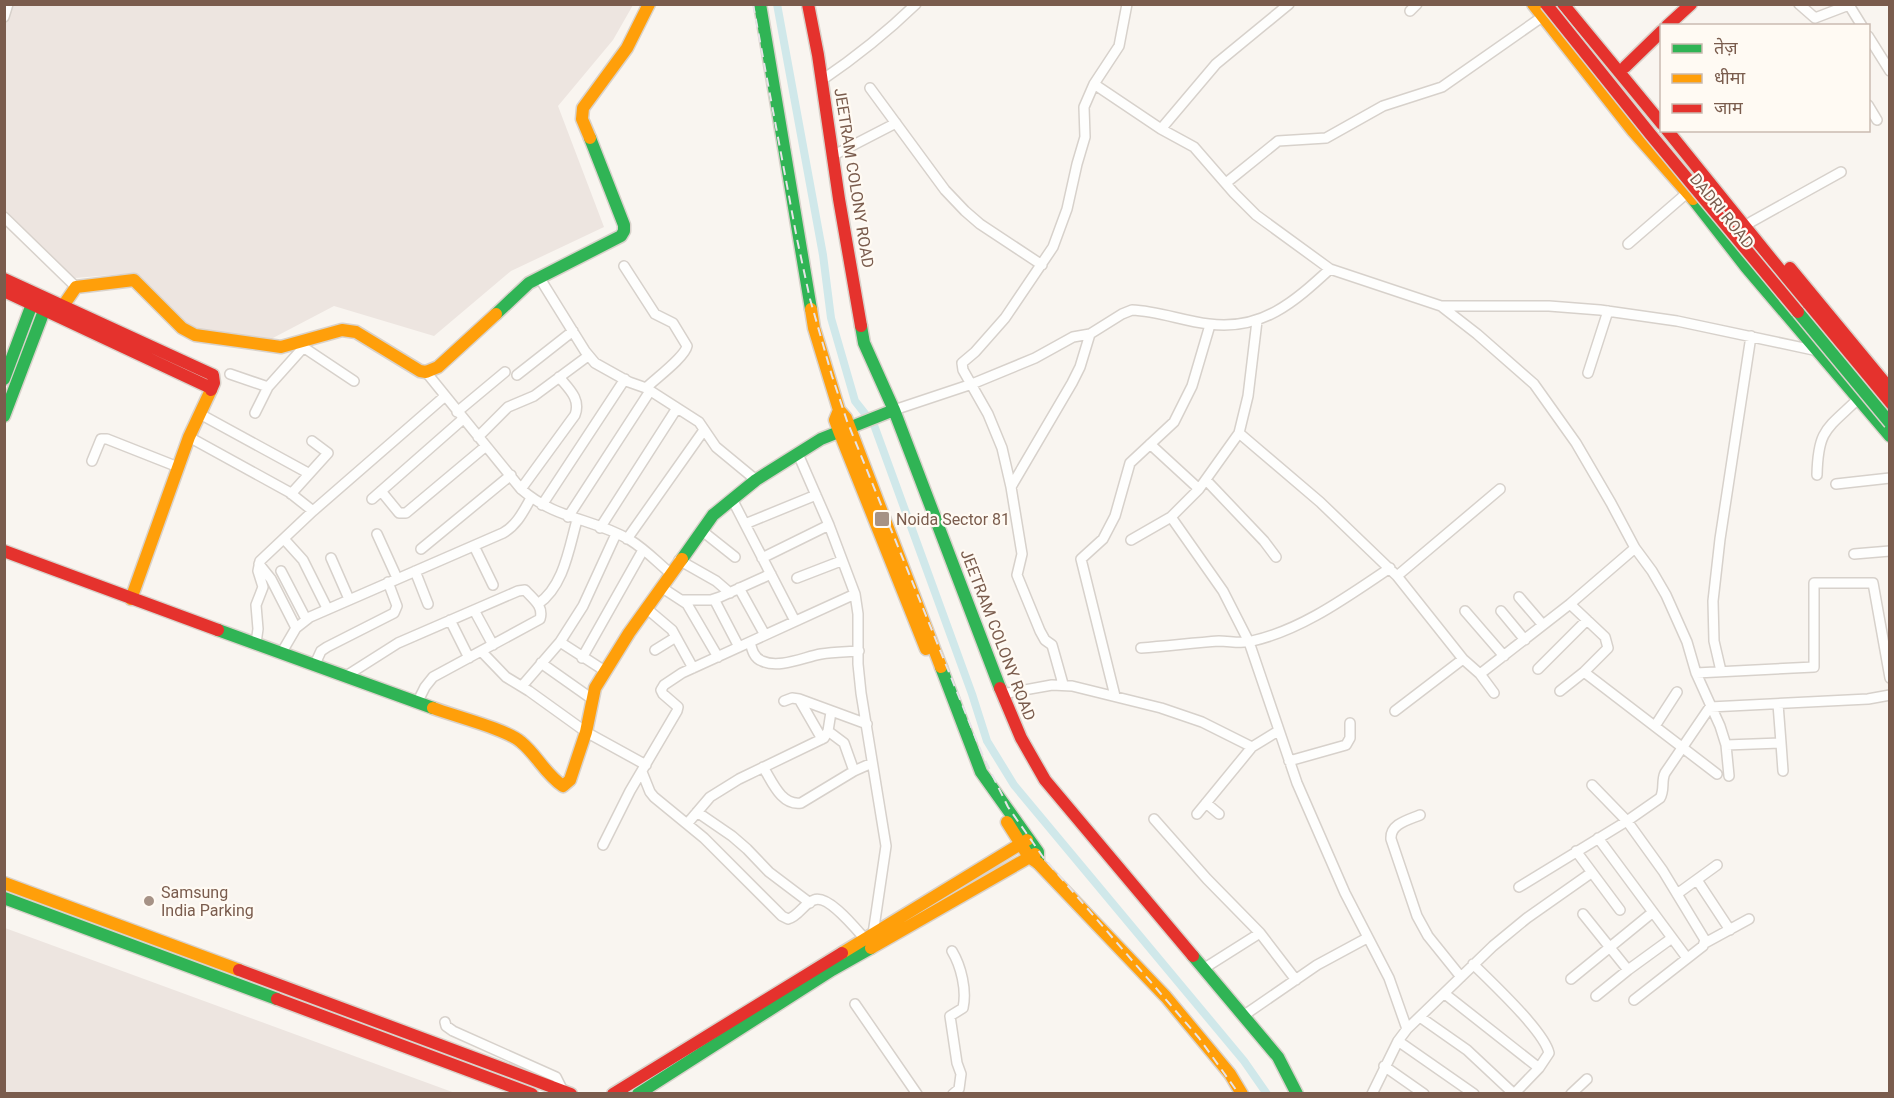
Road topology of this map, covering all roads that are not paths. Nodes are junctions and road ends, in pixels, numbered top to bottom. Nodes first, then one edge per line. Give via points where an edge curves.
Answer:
1 (8, 4) edge
2 (649, 4) edge
3 (760, 4) edge
4 (808, 4) edge
5 (916, 4) edge
6 (1127, 4) edge
7 (1289, 4) edge
8 (1533, 4) edge
9 (1546, 4) edge
10 (1563, 4) edge
11 (1573, 4) edge
12 (1691, 4) edge
13 (1799, 4) edge
14 (4, 17) edge
15 (1542, 17) junction
16 (1817, 22) edge
17 (1669, 24) edge
18 (1861, 24) edge
19 (1660, 33) edge
20 (1870, 38) edge
21 (1625, 67) junction
22 (1890, 71) edge
23 (822, 80) junction
24 (1094, 84) junction
25 (870, 88) dead end
26 (1870, 107) edge
27 (1660, 110) edge
28 (1877, 120) dead end
29 (1660, 122) edge
30 (896, 123) junction
31 (1161, 129) junction
32 (1669, 132) edge
33 (1679, 132) edge
34 (834, 155) junction
35 (1841, 172) dead end
36 (1226, 183) junction
37 (1687, 193) junction
38 (4, 217) edge
39 (1751, 222) junction
40 (1628, 244) dead end
41 (1042, 265) junction
42 (624, 266) dead end
43 (1330, 269) junction
44 (538, 277) junction
45 (4, 279) edge
46 (76, 287) junction
47 (4, 291) edge
48 (34, 298) junction
49 (47, 304) junction
50 (63, 306) junction
51 (1441, 306) junction
52 (1608, 311) junction
53 (1257, 321) junction
54 (1210, 325) junction
55 (573, 331) junction
56 (1089, 334) junction
57 (1751, 336) junction
58 (304, 344) junction
59 (1818, 351) junction
60 (588, 356) junction
61 (426, 372) junction
62 (505, 372) dead end
63 (1588, 373) dead end
64 (230, 374) dead end
65 (518, 375) dead end
66 (559, 377) junction
67 (4, 380) edge
68 (625, 380) junction
69 (354, 381) dead end
70 (972, 384) junction
71 (268, 387) junction
72 (211, 388) junction
73 (1890, 389) edge
74 (648, 390) junction
75 (444, 397) junction
76 (1858, 399) junction
77 (1890, 406) edge
78 (676, 408) junction
79 (889, 412) junction
80 (255, 413) dead end
81 (200, 414) junction
82 (460, 416) junction
83 (4, 417) edge
84 (849, 426) junction
85 (1888, 428) edge
86 (704, 430) junction
87 (1239, 434) junction
88 (189, 437) junction
89 (478, 437) junction
90 (312, 441) dead end
91 (1150, 444) junction
92 (486, 446) junction
93 (798, 454) junction
94 (92, 461) dead end
95 (178, 467) junction
96 (308, 473) junction
97 (511, 475) junction
98 (1817, 475) dead end
99 (1890, 478) edge
100 (756, 480) junction
101 (1206, 480) junction
102 (1836, 484) dead end
103 (1011, 488) junction
104 (521, 489) junction
105 (1199, 489) junction
106 (1500, 489) dead end
107 (381, 491) junction
108 (291, 494) junction
109 (816, 495) junction
110 (531, 498) junction
111 (372, 499) dead end
112 (732, 499) junction
113 (542, 505) junction
114 (313, 512) junction
115 (1171, 517) junction
116 (573, 518) junction
117 (745, 524) junction
118 (829, 525) junction
119 (600, 528) junction
120 (701, 530) junction
121 (377, 534) dead end
122 (616, 534) junction
123 (284, 538) junction
124 (627, 539) junction
125 (1131, 540) dead end
126 (474, 546) junction
127 (1635, 548) junction
128 (421, 549) dead end
129 (643, 550) junction
130 (4, 551) edge
131 (1890, 551) edge
132 (1854, 554) dead end
133 (735, 557) dead end
134 (1276, 557) dead end
135 (331, 558) dead end
136 (762, 558) junction
137 (679, 560) junction
138 (841, 561) junction
139 (259, 564) junction
140 (1390, 568) junction
141 (281, 571) dead end
142 (415, 571) junction
143 (670, 573) junction
144 (771, 574) junction
145 (1397, 576) junction
146 (797, 578) dead end
147 (392, 580) junction
148 (493, 585) dead end
149 (661, 587) junction
150 (734, 591) junction
151 (855, 594) junction
152 (1519, 597) dead end
153 (131, 599) junction
154 (349, 599) junction
155 (714, 599) junction
156 (683, 600) junction
157 (428, 604) dead end
158 (538, 604) junction
159 (1570, 604) junction
160 (327, 608) junction
161 (646, 608) junction
162 (474, 610) junction
163 (1465, 611) dead end
164 (1501, 611) dead end
165 (306, 619) junction
166 (1587, 620) junction
167 (450, 621) junction
168 (795, 621) junction
169 (1543, 625) junction
170 (296, 628) junction
171 (765, 635) junction
172 (676, 637) junction
173 (1525, 640) junction
174 (560, 642) junction
175 (750, 642) junction
176 (1249, 642) junction
177 (256, 643) junction
178 (493, 645) junction
179 (739, 647) junction
180 (1141, 648) dead end
181 (655, 650) dead end
182 (481, 651) junction
183 (859, 651) junction
184 (282, 652) junction
185 (1504, 656) junction
186 (718, 657) junction
187 (469, 658) junction
188 (582, 658) junction
189 (1463, 659) junction
190 (541, 663) junction
191 (315, 664) junction
192 (693, 668) junction
193 (1538, 669) dead end
194 (1721, 670) junction
195 (605, 672) junction
196 (1584, 672) junction
197 (1696, 673) junction
198 (1480, 674) junction
199 (346, 676) junction
200 (1890, 678) edge
201 (1063, 684) junction
202 (522, 686) junction
203 (1560, 691) dead end
204 (1677, 692) dead end
205 (1494, 693) dead end
206 (1002, 694) junction
207 (1890, 695) edge
208 (1115, 696) junction
209 (592, 699) junction
210 (799, 699) junction
211 (784, 701) dead end
212 (417, 703) junction
213 (1778, 705) junction
214 (1710, 707) junction
215 (1395, 711) dead end
216 (831, 712) junction
217 (1350, 723) dead end
218 (867, 724) junction
219 (1655, 726) junction
220 (1278, 731) junction
221 (586, 732) junction
222 (825, 735) junction
223 (1781, 743) junction
224 (1726, 745) junction
225 (1252, 747) junction
226 (1682, 748) junction
227 (1289, 761) junction
228 (872, 763) junction
229 (763, 767) junction
230 (644, 768) junction
231 (854, 771) junction
232 (1783, 771) dead end
233 (1717, 774) dead end
234 (1730, 776) dead end
235 (1592, 785) dead end
236 (1206, 803) junction
237 (697, 812) junction
238 (1197, 814) dead end
239 (1220, 814) dead end
240 (1420, 815) dead end
241 (1154, 819) dead end
242 (1627, 821) junction
243 (687, 824) junction
244 (1598, 838) junction
245 (1024, 841) junction
246 (603, 845) dead end
247 (1576, 851) junction
248 (1035, 857) junction
249 (1717, 865) dead end
250 (1591, 873) junction
251 (1697, 880) junction
252 (4, 883) edge
253 (1519, 887) dead end
254 (1677, 894) junction
255 (4, 898) edge
256 (810, 903) junction
257 (1620, 910) dead end
258 (1653, 912) junction
259 (1582, 914) dead end
260 (1749, 919) dead end
261 (1730, 930) junction
262 (1260, 933) junction
263 (869, 937) junction
264 (1367, 938) junction
265 (1672, 938) junction
266 (1705, 943) junction
267 (1609, 947) junction
268 (952, 951) dead end
269 (1687, 958) junction
270 (1473, 964) junction
271 (1203, 969) junction
272 (1628, 970) junction
273 (1461, 977) junction
274 (1571, 979) dead end
275 (1296, 980) junction
276 (1445, 994) junction
277 (1596, 996) dead end
278 (1635, 1000) dead end
279 (855, 1004) dead end
280 (1243, 1016) junction
281 (1420, 1017) junction
282 (445, 1022) dead end
283 (1407, 1029) junction
284 (1398, 1041) junction
285 (1384, 1066) junction
286 (1539, 1068) junction
287 (1587, 1078) dead end
288 (567, 1091) edge
289 (532, 1094) edge
290 (613, 1094) edge
291 (638, 1094) edge
292 (917, 1094) edge
293 (953, 1094) edge
294 (1242, 1094) edge
295 (1297, 1094) edge
296 (1372, 1094) edge
297 (1424, 1094) edge
298 (1474, 1094) edge
299 (1514, 1094) edge
300 (1571, 1094) edge

1 - 14 street
2 - 44 street via 627,48 582,113 624,231 617,239
3 - 84 street via 814,328 839,410 835,420
4 - 23 street, JEETRAM COLONY ROAD
5 - 23 street via 865,50
6 - 24 street via 1119,46
7 - 31 street via 1222,58
8 - 15 street, DADRI ROAD
9 - 85 street, bridge
10 - 29 street
11 - 21 street
12 - 17 street
13 - 16 street
15 - 36 street via 1442,87 1383,106 1326,138 1278,141
15 - 37 street, DADRI ROAD
16 - 18 street via 1848,5
19 - 21 street
20 - 22 street
21 - 27 street
23 - 34 street, JEETRAM COLONY ROAD
24 - 31 street
24 - 41 street via 1083,111 1085,137 1067,209
25 - 30 street
26 - 28 street
30 - 34 street
30 - 41 street via 965,211
31 - 36 street via 1194,147
32 - 77 street
33 - 39 street, DADRI ROAD
34 - 79 street, JEETRAM COLONY ROAD via 864,343
35 - 39 street
36 - 43 street via 1256,214
37 - 40 street
37 - 59 street, DADRI ROAD
38 - 46 street
39 - 73 street, DADRI ROAD
41 - 70 street via 1005,318 962,363
42 - 74 street via 654,314 673,323 687,346 684,355 661,373
43 - 51 street
43 - 53 street via 1302,294
44 - 55 street
44 - 61 street via 520,289 438,367
45 - 48 street
46 - 50 street
46 - 58 street via 134,280 182,328 195,334 268,346
47 - 48 street
48 - 49 street
48 - 67 street
49 - 50 street
49 - 72 street
49 - 83 street
50 - 72 street via 209,371 214,379
51 - 52 street via 1567,306
51 - 127 street via 1525,376 1547,400
52 - 57 street
52 - 63 street
53 - 54 street
53 - 87 street
54 - 56 street via 1132,310
54 - 91 street via 1184,404 1174,422
55 - 60 street
55 - 65 street
56 - 70 street via 1073,337 1035,358
56 - 103 street via 1072,383
57 - 59 street
57 - 194 street via 1713,601 1714,641
58 - 61 street via 349,330
58 - 69 street
58 - 71 street
59 - 76 street, DADRI ROAD
60 - 66 street
60 - 68 street
61 - 75 street
62 - 82 street
64 - 71 street
66 - 89 street via 534,396 508,407
66 - 104 street via 578,407
68 - 74 street
68 - 113 street
70 - 79 street
70 - 103 street via 996,430
71 - 80 street
72 - 81 street
74 - 78 street
74 - 116 street
75 - 82 street
75 - 114 street
76 - 85 street, DADRI ROAD
76 - 98 street via 1822,436
78 - 86 street via 699,422
78 - 119 street
79 - 84 street
79 - 206 street, JEETRAM COLONY ROAD
81 - 88 street
81 - 96 street
82 - 89 street
82 - 107 street
84 - 93 street
84 - 245 street via 975,769
86 - 100 street via 716,447
86 - 124 street
87 - 101 street
87 - 140 street
88 - 95 street
88 - 108 street
89 - 92 street
90 - 96 street via 328,453
91 - 105 street
91 - 208 street via 1130,463 1115,516 1103,539 1081,559
92 - 97 street
92 - 107 street via 406,513 396,511
93 - 100 street
93 - 109 street
94 - 95 street via 101,439 107,439
95 - 153 street
96 - 108 street
97 - 104 street
97 - 128 street
99 - 102 street
100 - 112 street
101 - 105 street
101 - 134 street
103 - 201 street via 1022,554 1017,575 1040,631 1052,645
104 - 110 street
105 - 115 street
106 - 145 street
107 - 111 street
108 - 114 street
109 - 117 street
109 - 118 street
110 - 113 street
110 - 126 street via 512,528
112 - 117 street
112 - 120 street
113 - 116 street
114 - 123 street
115 - 125 street
115 - 176 street via 1223,591
116 - 119 street
116 - 158 street via 554,588
117 - 136 street
118 - 136 street
118 - 138 street
119 - 122 street
120 - 133 street
120 - 137 street
121 - 147 street
122 - 124 street
122 - 174 street via 583,606
123 - 139 street
123 - 160 street via 303,560
124 - 129 street
126 - 142 street
126 - 148 street
127 - 159 street
127 - 197 street via 1666,594
129 - 143 street
129 - 188 street
130 - 153 street
131 - 132 street
135 - 154 street
136 - 144 street
137 - 143 street
137 - 150 street
138 - 146 street
138 - 151 street
139 - 170 street
139 - 177 street via 263,587 256,605
140 - 145 street
140 - 176 street via 1299,623
141 - 165 street
142 - 147 street
142 - 157 street
143 - 149 street
144 - 150 street
144 - 168 street
145 - 189 street
147 - 154 street
147 - 191 street via 397,606 394,613 327,647
149 - 156 street
149 - 161 street
150 - 155 street
150 - 171 street
151 - 168 street
151 - 183 street
152 - 169 street
153 - 177 street
154 - 160 street
155 - 156 street
155 - 179 street
156 - 186 street
158 - 162 street via 522,590
158 - 178 street via 540,619
159 - 166 street
159 - 169 street
160 - 165 street
161 - 172 street via 666,623
161 - 195 street
162 - 167 street
162 - 178 street
163 - 185 street
164 - 173 street
165 - 170 street
166 - 193 street
166 - 196 street via 1605,637 1608,648
167 - 187 street
167 - 199 street via 398,643
168 - 171 street
169 - 173 street
170 - 184 street
171 - 175 street
172 - 181 street
172 - 192 street
173 - 185 street
174 - 188 street
174 - 190 street
175 - 179 street
175 - 183 street via 755,656 768,663
176 - 180 street
176 - 220 street
177 - 184 street
178 - 182 street
179 - 186 street
182 - 187 street
182 - 202 street via 499,672
183 - 218 street
184 - 191 street
185 - 198 street
186 - 192 street
187 - 212 street via 433,677
188 - 195 street
189 - 198 street
189 - 215 street
190 - 202 street
190 - 209 street
191 - 199 street
192 - 230 street via 661,690 678,706 677,711
194 - 197 street
194 - 200 street via 1814,667 1814,583 1873,583
195 - 209 street
196 - 203 street
196 - 219 street
197 - 214 street
198 - 205 street
199 - 212 street
201 - 206 street
201 - 208 street
202 - 221 street
204 - 219 street
206 - 271 street, JEETRAM COLONY ROAD via 1045,780
207 - 213 street
208 - 225 street via 1202,722
209 - 221 street
210 - 211 street
210 - 216 street
210 - 222 street
212 - 221 street via 518,739 563,786 570,780
213 - 214 street
213 - 223 street
214 - 224 street
214 - 226 street
216 - 218 street
216 - 222 street
217 - 227 street via 1346,745
218 - 228 street
219 - 226 street
220 - 225 street
220 - 227 street
221 - 230 street
222 - 229 street
222 - 231 street via 844,743
223 - 224 street
223 - 232 street
224 - 234 street
225 - 236 street
226 - 233 street
226 - 242 street via 1663,777 1660,798
227 - 264 street
228 - 231 street
228 - 263 street via 886,846
229 - 231 street via 778,792 793,804
229 - 237 street via 710,797
230 - 243 street via 650,792
230 - 246 street
235 - 242 street
236 - 238 street
236 - 239 street
237 - 243 street
237 - 256 street via 732,836 769,872
240 - 273 street via 1394,828 1391,839 1417,916
241 - 262 street
242 - 244 street
242 - 254 street
243 - 256 street via 742,873 782,916 793,918
244 - 247 street
244 - 258 street
245 - 248 street
245 - 263 street
247 - 250 street
247 - 253 street
248 - 291 street via 832,970
248 - 294 street via 1166,998 1230,1074
249 - 251 street
250 - 257 street
250 - 270 street via 1527,918
251 - 254 street
251 - 261 street
252 - 288 street
254 - 266 street
255 - 289 street
256 - 263 street via 827,901
258 - 265 street
258 - 267 street
259 - 267 street
260 - 261 street
261 - 266 street
262 - 271 street
262 - 275 street
263 - 290 street
264 - 275 street
264 - 283 street via 1389,978
265 - 269 street
265 - 272 street
266 - 269 street
267 - 272 street
267 - 274 street
268 - 293 street via 961,972 964,1002 963,1008 950,1016 961,1074 959,1089
269 - 278 street
270 - 273 street
270 - 286 street via 1545,1042 1549,1053
271 - 280 street, JEETRAM COLONY ROAD
272 - 277 street
273 - 276 street
275 - 280 street
276 - 281 street
276 - 286 street
279 - 292 street
280 - 295 street, JEETRAM COLONY ROAD via 1278,1057
281 - 283 street
281 - 299 street via 1467,1050
282 - 288 street via 453,1031 556,1077
283 - 284 street
284 - 285 street
284 - 298 street
285 - 296 street
285 - 297 street
286 - 299 street
287 - 300 street

